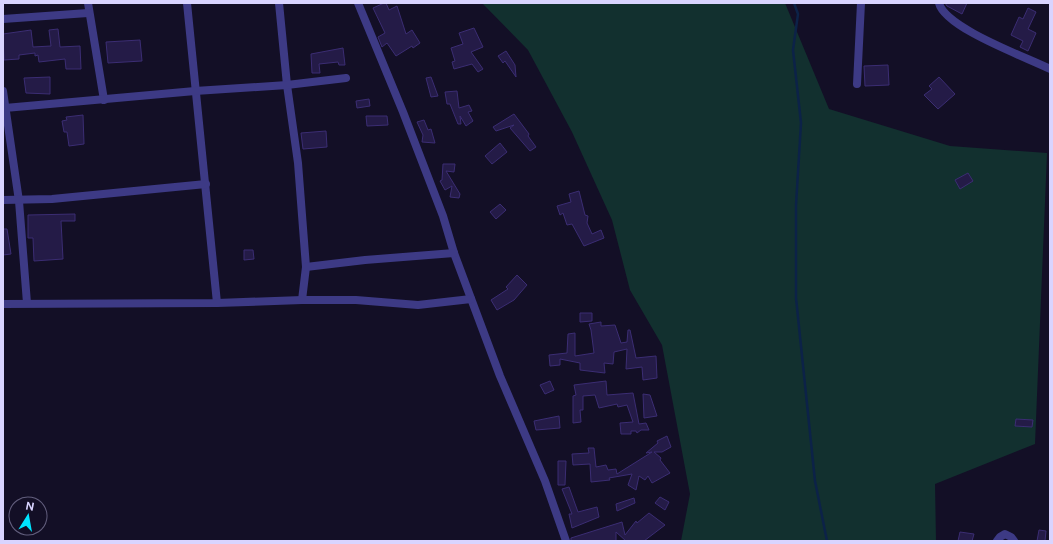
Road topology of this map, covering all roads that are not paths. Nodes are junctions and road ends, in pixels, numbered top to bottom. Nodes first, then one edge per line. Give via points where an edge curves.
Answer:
1 (88, 3) edge
2 (187, 3) edge
3 (279, 3) edge
4 (358, 3) edge
5 (861, 3) edge
6 (939, 3) edge
7 (88, 13) junction
8 (3, 19) edge
9 (1050, 69) edge
10 (346, 78) dead end
11 (857, 84) dead end
12 (287, 85) junction
13 (3, 91) edge
14 (195, 91) junction
15 (104, 100) junction
16 (5, 108) junction
17 (206, 184) junction
18 (3, 200) edge
19 (19, 201) junction
20 (454, 252) junction
21 (306, 267) junction
22 (471, 299) junction
23 (302, 300) junction
24 (27, 303) junction
25 (217, 303) junction
26 (3, 304) edge
27 (566, 541) edge
28 (997, 541) edge
29 (1014, 541) edge

1 - 7 street
2 - 14 street
3 - 12 street
4 - 20 street via 443,216
5 - 11 street
6 - 9 street via 941,10 960,25 994,44
7 - 8 street
7 - 15 street
10 - 12 street
12 - 14 street
12 - 21 street via 298,163
13 - 16 street
14 - 15 street
14 - 17 street
15 - 16 street
16 - 19 street
17 - 19 street
17 - 25 street
18 - 19 street
19 - 24 street
20 - 21 street
20 - 22 street
21 - 23 street
22 - 23 street via 418,305 356,300
22 - 27 street via 500,376 545,481
23 - 25 street
24 - 25 street
24 - 26 street
28 - 29 street via 1005,534

